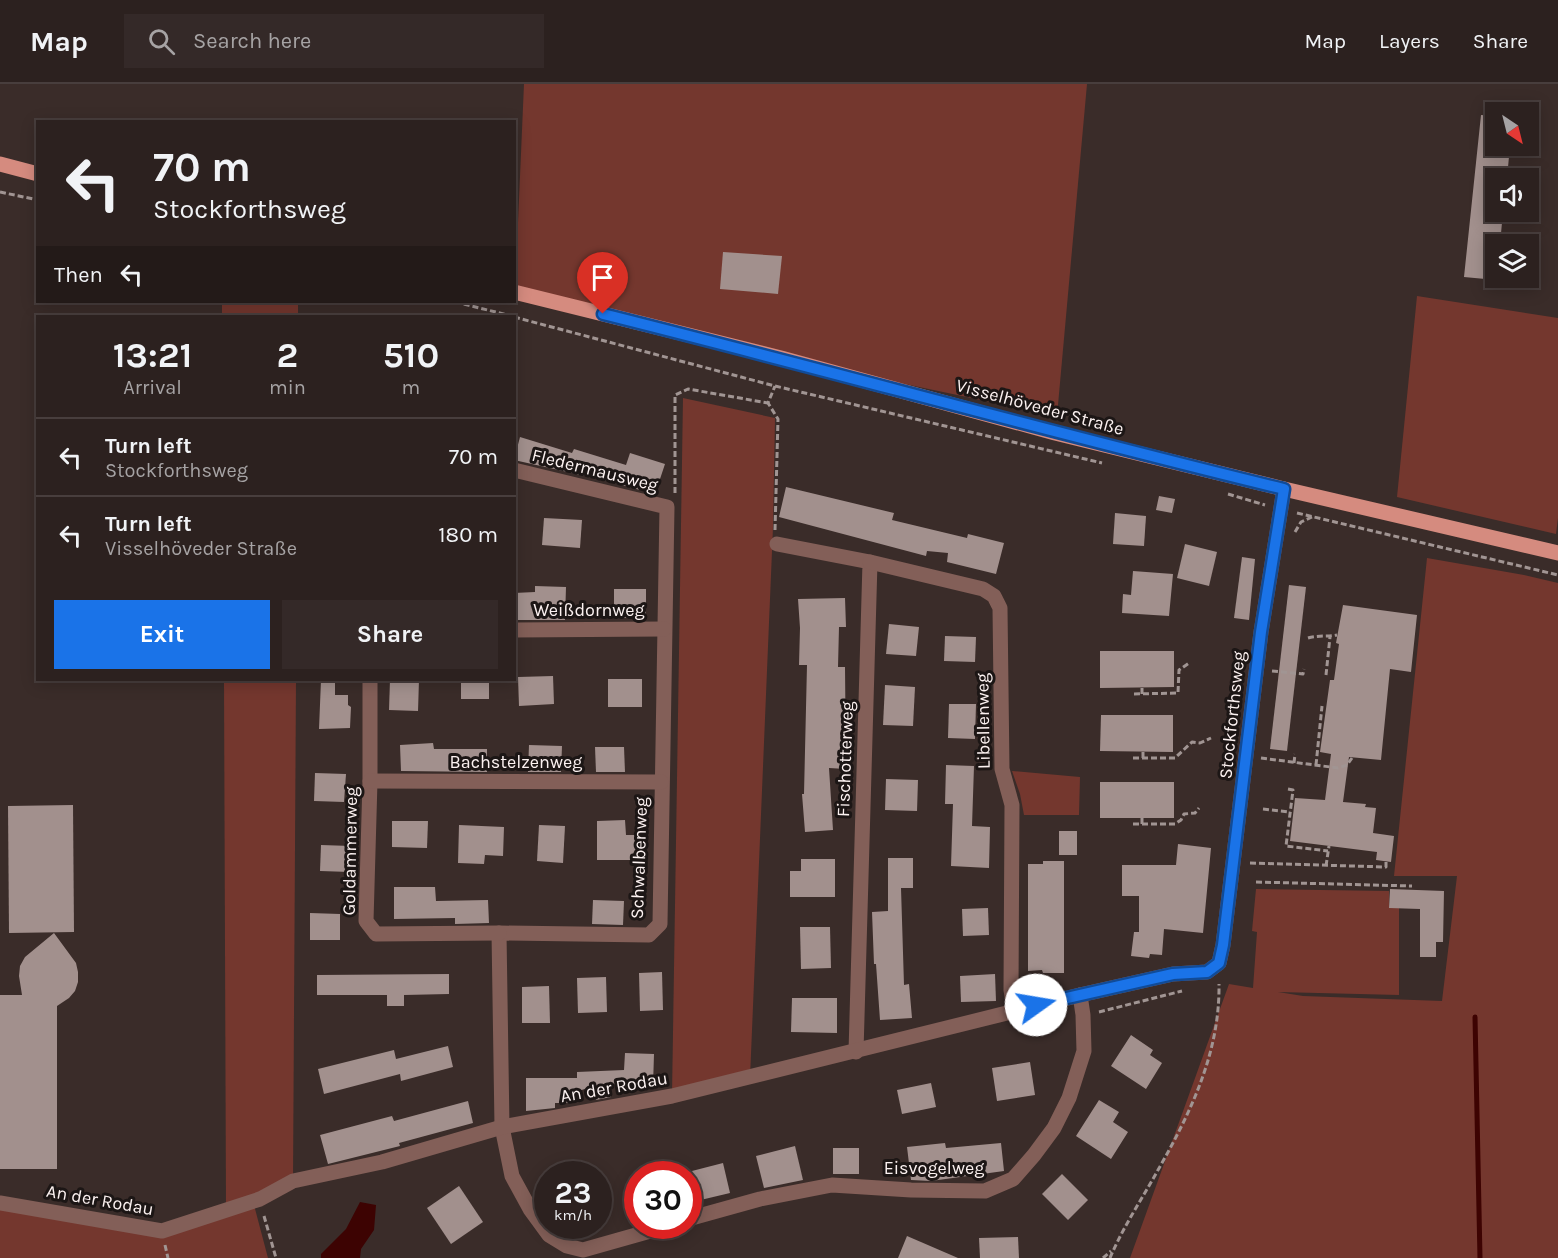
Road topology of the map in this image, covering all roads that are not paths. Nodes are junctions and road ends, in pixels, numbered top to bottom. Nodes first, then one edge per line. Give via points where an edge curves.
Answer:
1 (0, 164) edge
2 (36, 173) edge
3 (516, 292) edge
4 (516, 470) edge
5 (1284, 489) junction
6 (667, 507) joint
7 (777, 544) road end
8 (1558, 553) edge
9 (870, 562) junction
10 (664, 629) junction
11 (516, 630) edge
12 (370, 681) edge
13 (370, 781) junction
14 (662, 782) junction
15 (499, 933) junction
16 (1214, 969) joint
17 (1080, 994) junction
18 (1014, 1010) junction
19 (856, 1052) junction
20 (502, 1126) junction
21 (0, 1203) edge
22 (702, 1216) edge
23 (624, 1238) edge

1 - 2 main road
3 - 5 main road, Visselhöveder Straße
4 - 6 street, Fledermausweg
5 - 8 main road, Visselhöveder Straße
5 - 16 street, Stockforthsweg via 1261,632 1223,945
6 - 10 street, Schwalbenweg
7 - 9 street
9 - 18 street, Libellenweg via 983,589 994,596 1000,608 1002,769 1012,805
9 - 19 street, Fischotterweg
10 - 11 street, Weißdornweg
10 - 14 street, Schwalbenweg
12 - 13 street, Goldammerweg
13 - 14 street, Bachstelzenweg
13 - 15 street, Goldammerweg via 366,921 376,934
14 - 15 street, Schwalbenweg via 660,924 650,935
15 - 20 street
16 - 17 street, An der Rodau
17 - 18 street, An der Rodau
17 - 22 street, Eisvogelweg via 1084,1051 1069,1098 1054,1128 1013,1179 985,1191 832,1185 760,1199
18 - 19 street, An der Rodau
19 - 20 street, An der Rodau via 672,1096
20 - 21 street, An der Rodau via 382,1162 293,1181 260,1199 162,1231
20 - 23 street via 513,1176 549,1235 583,1250

